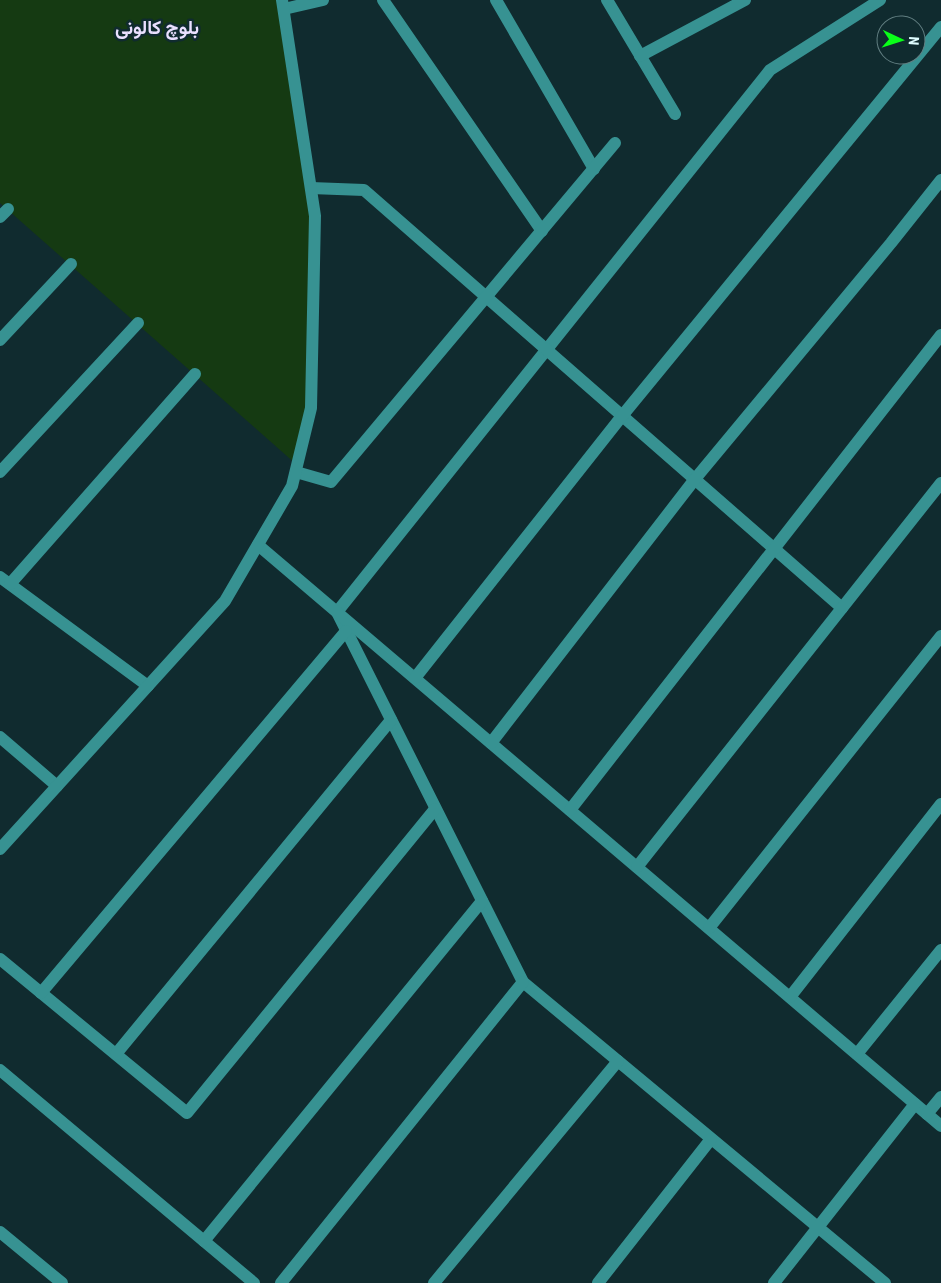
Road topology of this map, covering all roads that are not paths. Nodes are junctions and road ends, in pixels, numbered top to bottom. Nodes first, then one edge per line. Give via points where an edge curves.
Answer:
1 (324, 0) edge
2 (383, 0) edge
3 (496, 0) edge
4 (607, 0) edge
5 (745, 0) edge
6 (880, 0) edge
7 (283, 4) edge
8 (941, 27) edge
9 (640, 56) junction
10 (675, 114) dead end
11 (615, 143) dead end
12 (594, 169) junction
13 (941, 180) edge
14 (311, 188) junction
15 (542, 231) junction
16 (71, 264) dead end
17 (486, 297) junction
18 (138, 323) dead end
19 (941, 335) edge
20 (0, 340) edge
21 (546, 350) junction
22 (195, 374) dead end
23 (622, 416) junction
24 (0, 472) edge
25 (296, 472) junction
26 (695, 479) junction
27 (941, 483) edge
28 (258, 545) junction
29 (774, 548) junction
30 (5, 580) edge
31 (842, 608) junction
32 (337, 612) junction
33 (346, 631) junction
34 (941, 636) edge
35 (415, 678) junction
36 (148, 686) junction
37 (391, 720) junction
38 (0, 738) edge
39 (491, 743) junction
40 (57, 786) junction
41 (941, 804) edge
42 (436, 809) junction
43 (570, 810) junction
44 (1, 846) edge
45 (637, 867) junction
46 (482, 901) junction
47 (709, 928) junction
48 (941, 950) edge
49 (0, 959) edge
50 (523, 982) junction
51 (41, 993) junction
52 (790, 997) junction
53 (116, 1054) junction
54 (857, 1054) junction
55 (618, 1061) junction
56 (0, 1070) edge
57 (941, 1097) edge
58 (915, 1104) junction
59 (927, 1114) junction
60 (941, 1126) edge
61 (711, 1138) junction
62 (818, 1227) junction
63 (0, 1232) edge
64 (204, 1241) junction
65 (62, 1283) edge
66 (254, 1283) edge
67 (281, 1283) edge
68 (434, 1283) edge
69 (598, 1283) edge
70 (774, 1283) edge
71 (885, 1283) edge

1 - 7 street
2 - 15 street
3 - 12 street
4 - 9 street
5 - 9 street
6 - 21 street via 770,70
7 - 14 street
8 - 23 street
9 - 10 street
11 - 12 street
12 - 15 street
13 - 26 street
14 - 17 street via 364,190
14 - 25 street via 315,216 311,408
15 - 17 street
16 - 20 street
17 - 21 street
17 - 25 street via 331,482
18 - 24 street
19 - 29 street
21 - 23 street
21 - 32 street
22 - 30 street
23 - 26 street
23 - 35 street
25 - 28 street via 292,486
26 - 29 street
26 - 39 street
27 - 31 street
28 - 32 street
28 - 36 street via 225,601
29 - 31 street
29 - 43 street
30 - 36 street
31 - 45 street
32 - 33 street
32 - 35 street
33 - 37 street
33 - 51 street
34 - 47 street
35 - 39 street
36 - 40 street
37 - 42 street
37 - 53 street
38 - 40 street
39 - 43 street
40 - 44 street
41 - 52 street
42 - 46 street
42 - 53 street via 187,1113
43 - 45 street
45 - 47 street
46 - 50 street
46 - 64 street
47 - 52 street
48 - 54 street
49 - 51 street
50 - 55 street
50 - 67 street
51 - 53 street
52 - 54 street
54 - 58 street
55 - 61 street
55 - 68 street
56 - 64 street
57 - 59 street
58 - 59 street
58 - 62 street
59 - 60 street
61 - 62 street
61 - 69 street
62 - 70 street
62 - 71 street
63 - 65 street
64 - 66 street

